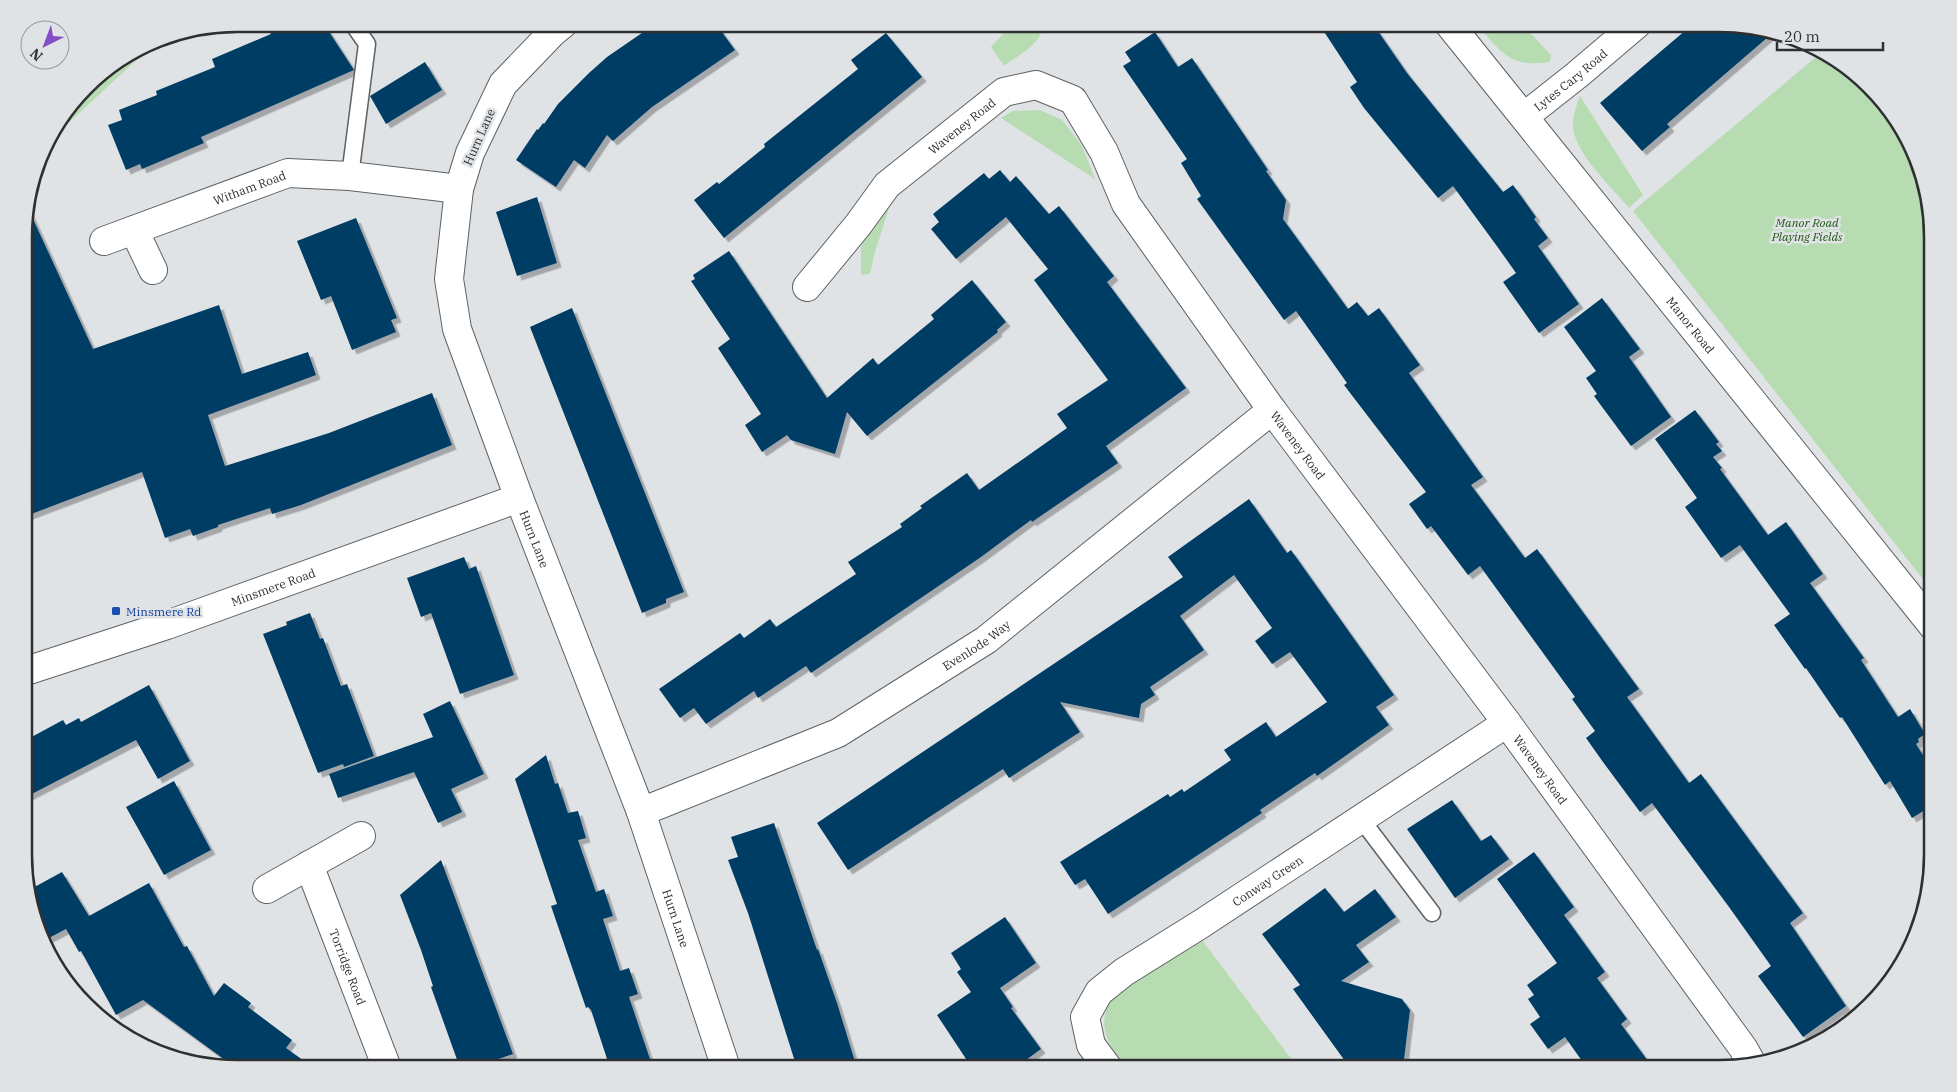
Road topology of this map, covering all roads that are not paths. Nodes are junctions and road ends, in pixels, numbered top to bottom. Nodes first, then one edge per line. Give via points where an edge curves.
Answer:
1 (359, 32) edge
2 (552, 32) edge
3 (1456, 32) edge
4 (1628, 32) edge
5 (1525, 116) junction
6 (350, 176) junction
7 (458, 189) junction
8 (134, 230) junction
9 (104, 241) dead end
10 (153, 270) dead end
11 (807, 287) dead end
12 (1272, 410) junction
13 (519, 498) junction
14 (1924, 615) edge
15 (32, 669) edge
16 (1507, 723) junction
17 (641, 812) junction
18 (1362, 819) junction
19 (361, 836) dead end
20 (309, 865) junction
21 (267, 889) dead end
22 (1432, 913) dead end
23 (1748, 1058) edge
24 (384, 1060) edge
25 (723, 1060) edge
26 (1102, 1060) edge

1 - 6 lane via 367,44
2 - 7 street, Hurn Lane via 503,84 470,153
3 - 5 street, Manor Road
4 - 5 street, Lytes Cary Road
5 - 14 street, Manor Road
6 - 7 street, Witham Road
6 - 8 street, Witham Road via 288,173
7 - 13 street, Hurn Lane via 449,279 457,329
8 - 9 street, Witham Road
8 - 10 street
11 - 12 street, Waveney Road via 887,184 1004,92 1036,85 1073,100 1104,152 1126,204
12 - 16 street, Waveney Road
12 - 17 street, Evenlode Way via 986,640 838,733
13 - 15 street, Minsmere Road via 176,622
13 - 17 street, Hurn Lane
16 - 18 street, Conway Green
16 - 23 street, Waveney Road
17 - 25 street, Hurn Lane
18 - 22 lane
18 - 26 street, Conway Green via 1124,972 1099,992 1085,1017 1091,1045
19 - 20 street
20 - 21 street
20 - 24 street, Torridge Road

